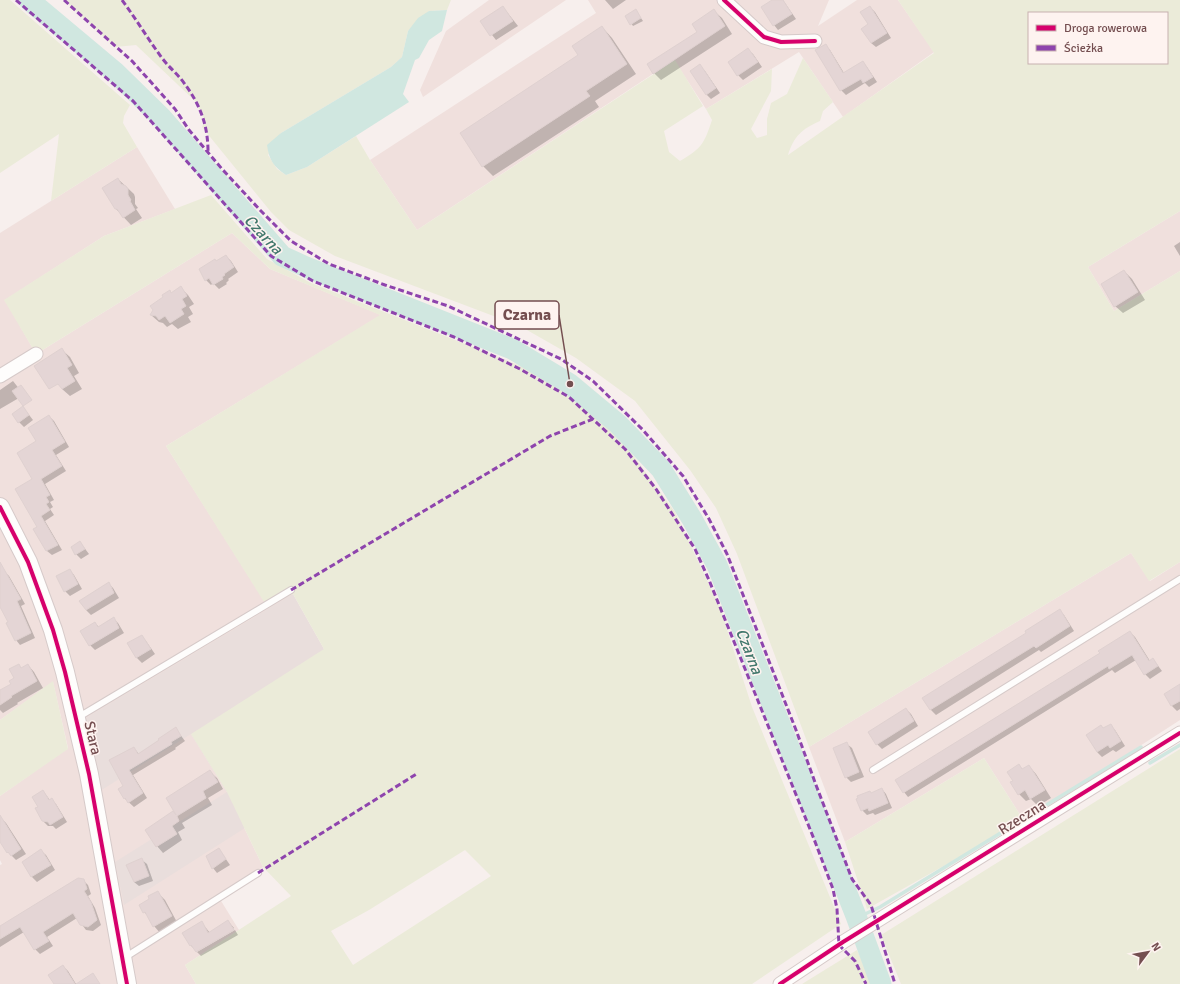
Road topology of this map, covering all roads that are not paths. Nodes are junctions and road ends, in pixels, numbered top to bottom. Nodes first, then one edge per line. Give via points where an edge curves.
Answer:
1 (724, 0) edge
2 (815, 41) dead end
3 (36, 354) dead end
4 (0, 376) edge
5 (0, 507) edge
6 (1180, 579) edge
7 (291, 590) dead end
8 (76, 719) junction
9 (1180, 733) edge
10 (873, 770) dead end
11 (258, 873) dead end
12 (122, 958) junction
13 (127, 984) edge
14 (780, 984) edge

1 - 2 street via 764,37 781,42
3 - 4 street
5 - 8 street, Stara via 28,562 39,591 65,672
6 - 10 lane
7 - 8 lane
8 - 12 street, Stara via 95,805
9 - 14 street, Rzeczna via 843,942
11 - 12 lane
12 - 13 street, Stara

